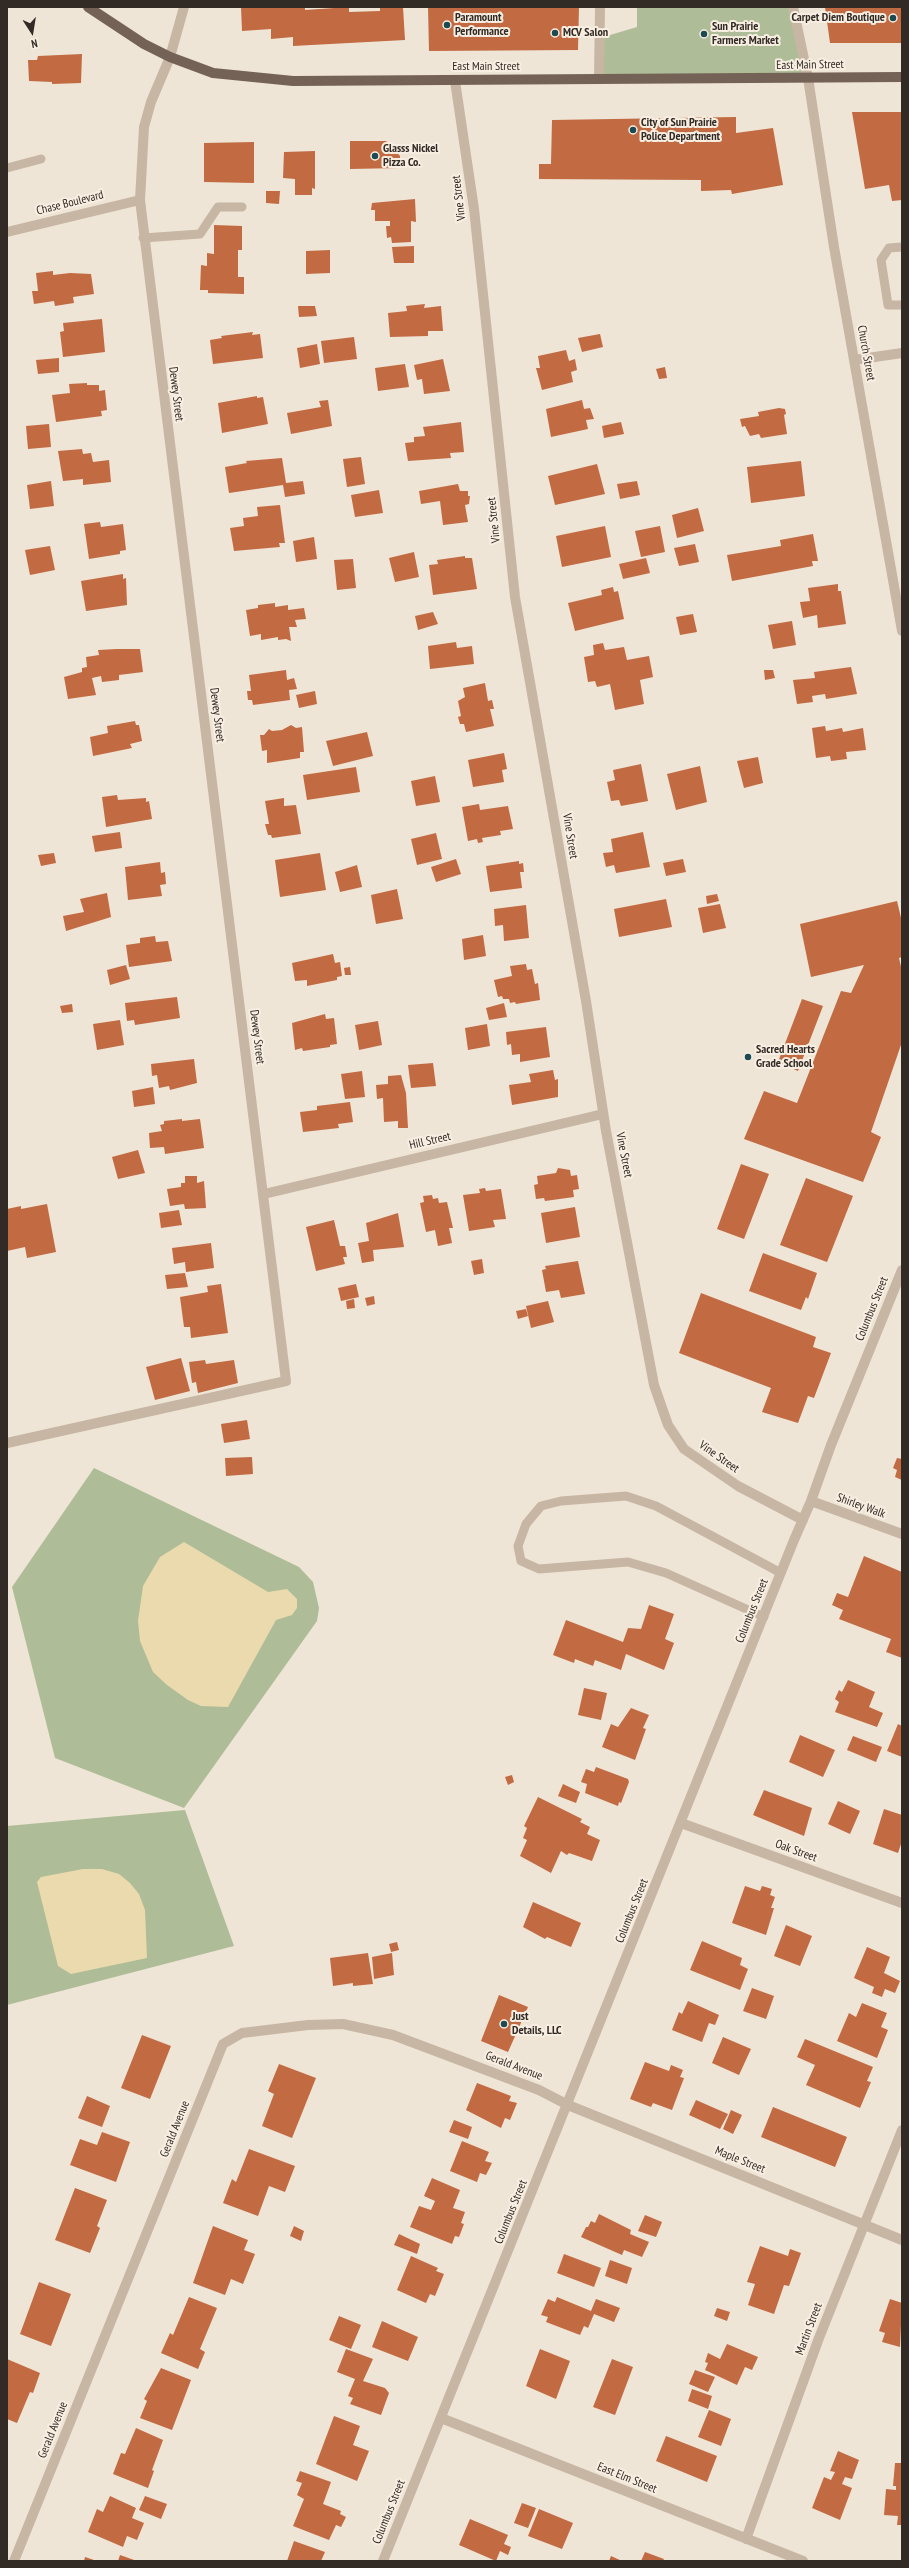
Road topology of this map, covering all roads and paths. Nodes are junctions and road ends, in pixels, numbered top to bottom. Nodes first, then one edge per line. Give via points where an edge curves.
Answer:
1 (88, 7) edge
2 (184, 7) edge
3 (600, 7) edge
4 (793, 7) edge
5 (170, 57) junction
6 (902, 77) edge
7 (808, 78) junction
8 (599, 79) junction
9 (455, 81) junction
10 (41, 159) dead end
11 (7, 168) edge
12 (140, 200) junction
13 (242, 207) dead end
14 (7, 232) edge
15 (143, 238) junction
16 (902, 247) edge
17 (902, 305) edge
18 (902, 353) edge
19 (854, 360) junction
20 (902, 632) edge
21 (603, 1114) junction
22 (264, 1194) junction
23 (902, 1270) edge
24 (7, 1443) edge
25 (811, 1501) junction
26 (802, 1520) junction
27 (902, 1534) edge
28 (781, 1573) junction
29 (764, 1617) junction
30 (682, 1823) junction
31 (902, 1903) edge
32 (568, 2105) junction
33 (902, 2130) edge
34 (864, 2224) junction
35 (902, 2240) edge
36 (441, 2418) junction
37 (746, 2539) junction
38 (14, 2561) edge
39 (383, 2561) edge
40 (803, 2561) edge

1 - 5 main road, East Main Street via 144,44
2 - 5 street, Dewey Street
3 - 8 street
4 - 7 street, Church Street
5 - 9 main road, East Main Street via 213,73 293,81
5 - 12 street, Dewey Street via 151,102 144,127
6 - 7 main road, East Main Street
7 - 8 main road, East Main Street
7 - 19 street, Church Street
8 - 9 main road, East Main Street
9 - 21 street, Vine Street via 473,201 515,598
10 - 11 lane
12 - 14 street, Chase Boulevard
12 - 15 street, Dewey Street
13 - 15 lane via 218,207 200,234
15 - 22 street, Dewey Street
16 - 17 lane via 889,248 881,260 888,305
18 - 19 street
19 - 20 street, Church Street
21 - 22 street, Hill Street
21 - 26 street, Vine Street via 654,1385 668,1425 684,1449 699,1461 738,1486
22 - 24 street, Dewey Street via 286,1381
23 - 25 street, Columbus Street
25 - 26 street, Columbus Street
25 - 27 street, Shirley Walk
26 - 28 street, Columbus Street
28 - 29 street, Columbus Street
28 - 29 lane via 656,1506 626,1496 561,1501 541,1506 526,1524 518,1546 521,1561 539,1569 628,1562 666,1573
29 - 30 street, Columbus Street
30 - 31 street, Oak Street
30 - 32 street, Columbus Street
32 - 34 street, Maple Street
32 - 36 street, Columbus Street
32 - 38 street, Gerald Avenue via 539,2090 374,2029 343,2024 308,2025 242,2033 223,2044
33 - 34 street, Martin Street
34 - 35 street, Maple Street
34 - 37 street, Martin Street via 780,2440
36 - 37 street, East Elm Street
36 - 39 street, Columbus Street
37 - 40 street, East Elm Street

